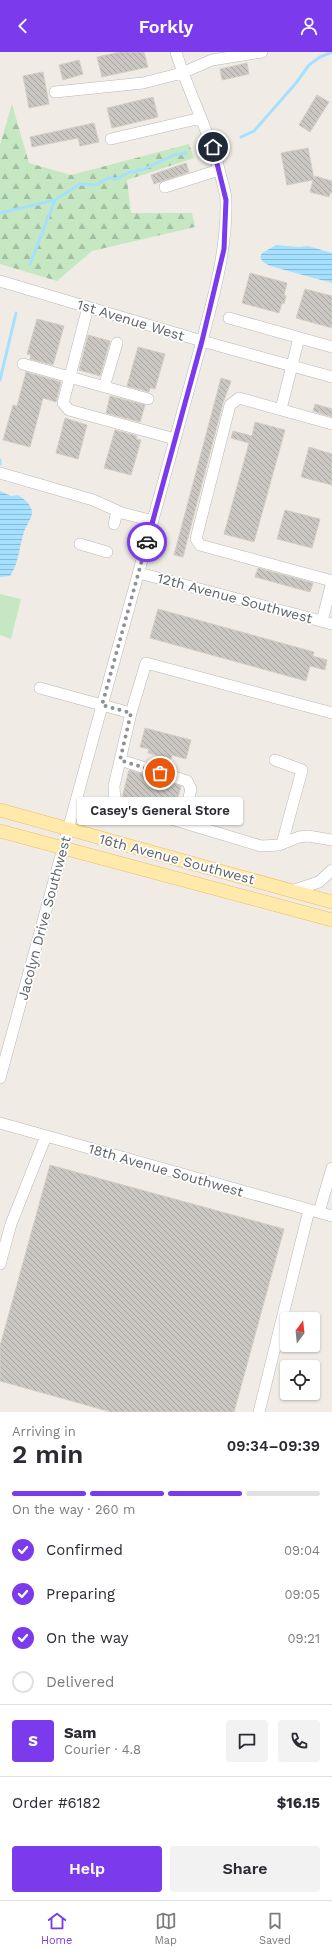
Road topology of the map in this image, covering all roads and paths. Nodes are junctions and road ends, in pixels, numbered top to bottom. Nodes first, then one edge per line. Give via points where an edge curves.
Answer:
1 (176, 52) edge
2 (262, 52) edge
3 (211, 56) edge
4 (182, 73) junction
5 (55, 92) dead end
6 (201, 118) junction
7 (111, 139) dead end
8 (219, 170) junction
9 (165, 187) dead end
10 (0, 281) edge
11 (88, 307) junction
12 (229, 318) dead end
13 (299, 338) junction
14 (202, 341) junction
15 (117, 343) dead end
16 (332, 347) edge
17 (22, 364) dead end
18 (291, 366) junction
19 (332, 377) edge
20 (70, 378) junction
21 (104, 387) junction
22 (148, 399) dead end
23 (281, 409) junction
24 (332, 424) edge
25 (175, 439) junction
26 (0, 473) edge
27 (118, 511) junction
28 (153, 521) junction
29 (114, 524) dead end
30 (80, 544) dead end
31 (107, 552) dead end
32 (139, 573) junction
33 (332, 581) edge
34 (327, 623) edge
35 (40, 688) dead end
36 (102, 705) junction
37 (131, 713) junction
38 (332, 713) edge
39 (120, 760) junction
40 (275, 760) dead end
41 (0, 810) edge
42 (183, 822) junction
43 (68, 830) junction
44 (0, 831) edge
45 (332, 840) edge
46 (282, 844) junction
47 (63, 849) junction
48 (332, 870) edge
49 (291, 891) junction
50 (250, 898) junction
51 (332, 902) edge
52 (332, 905) edge
53 (332, 920) edge
54 (0, 1078) edge
55 (0, 1123) edge
56 (46, 1136) junction
57 (332, 1168) edge
58 (314, 1211) junction
59 (332, 1216) edge
60 (0, 1264) edge
61 (259, 1412) edge

1 - 4 street, Jacolyn Drive Southwest
2 - 3 street
3 - 4 street
4 - 5 street via 143,83
4 - 6 street, Jacolyn Drive Southwest
6 - 7 street
6 - 8 street, Jacolyn Drive Southwest
8 - 9 street
8 - 14 street, Jacolyn Drive Southwest via 226,200 224,249
10 - 11 street, 1st Avenue West
11 - 14 street, 1st Avenue West
11 - 20 street
12 - 13 street
13 - 16 street
13 - 18 street
14 - 18 street, 1st Avenue West
14 - 25 street, Jacolyn Drive Southwest
15 - 21 street
17 - 20 street
18 - 19 street, 1st Avenue West
18 - 23 street
20 - 21 street
20 - 25 street via 63,403 69,410
21 - 22 street
23 - 24 street
23 - 33 street via 239,398 230,405 196,539 200,545
25 - 28 street, Jacolyn Drive Southwest
26 - 27 street via 94,500
27 - 28 street
27 - 29 street
28 - 32 street, Jacolyn Drive Southwest
30 - 31 street
32 - 34 street, 12th Avenue Southwest
32 - 36 street, Jacolyn Drive Southwest
33 - 34 street
35 - 36 street
36 - 37 street
36 - 43 street, Jacolyn Drive Southwest
37 - 38 street via 146,663
37 - 39 street
39 - 42 street via 187,781 191,789
39 - 42 street via 114,786 115,802
40 - 46 street via 302,770
41 - 43 main road, 16th Avenue Southwest
42 - 46 street via 261,846
43 - 47 street, Jacolyn Drive Southwest
43 - 49 main road, 16th Avenue Southwest
44 - 47 main road, 16th Avenue Southwest
45 - 46 street via 308,836
47 - 50 main road, 16th Avenue Southwest
47 - 54 street, Jacolyn Drive Southwest
48 - 49 street via 319,882
49 - 51 main road, 16th Avenue Southwest
50 - 52 main road via 267,892 323,907
50 - 53 main road, 16th Avenue Southwest
55 - 56 street, 18th Avenue Southwest
56 - 58 street, 18th Avenue Southwest
56 - 60 street via 11,1224
57 - 58 street
58 - 59 street, 18th Avenue Southwest
58 - 61 street

